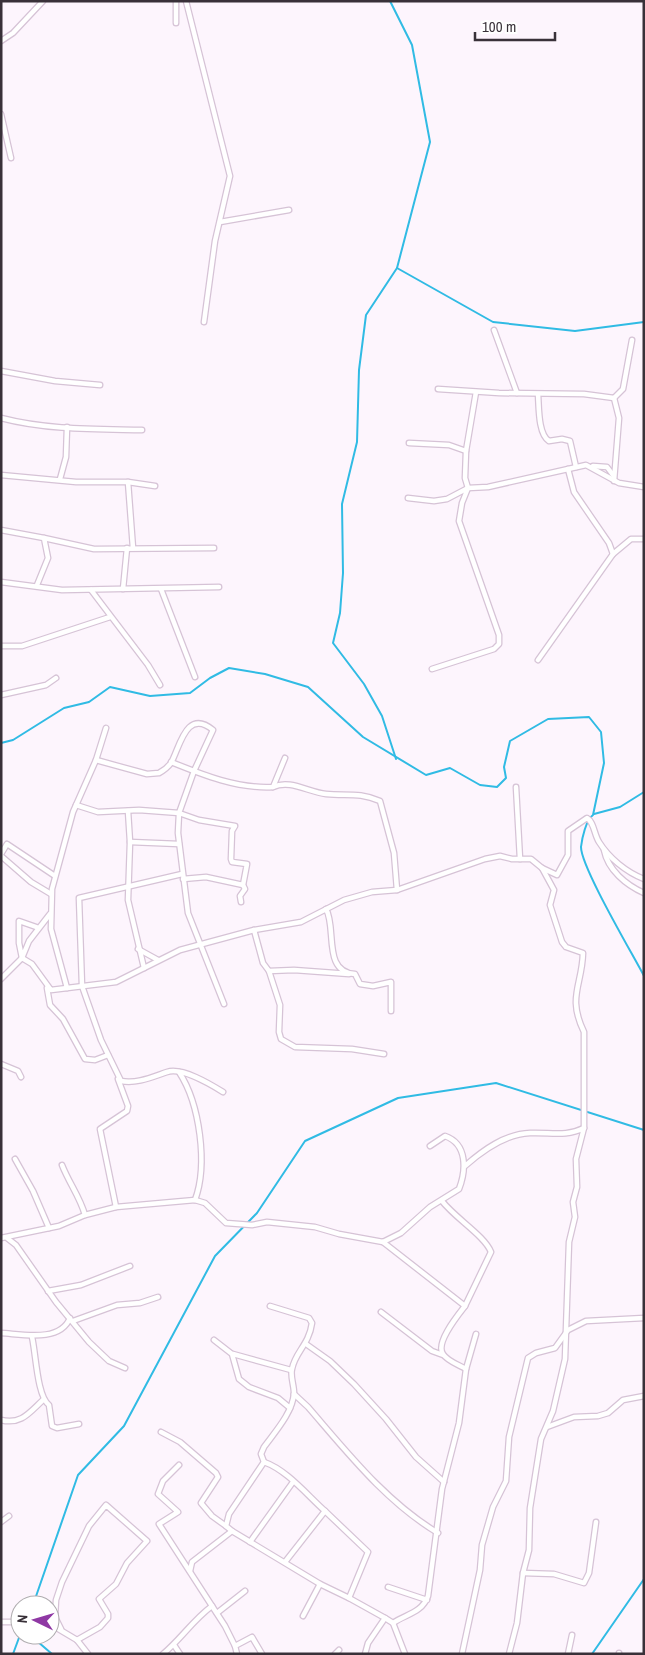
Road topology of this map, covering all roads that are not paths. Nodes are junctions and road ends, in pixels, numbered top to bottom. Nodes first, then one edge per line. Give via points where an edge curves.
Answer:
1 (43, 1) edge
2 (176, 1) edge
3 (186, 1) edge
4 (176, 23) dead end
5 (2, 38) edge
6 (1, 114) edge
7 (11, 158) dead end
8 (289, 210) dead end
9 (220, 222) junction
10 (204, 322) dead end
11 (494, 330) dead end
12 (632, 340) dead end
13 (1, 371) edge
14 (100, 385) dead end
15 (438, 389) dead end
16 (476, 392) junction
17 (517, 393) junction
18 (538, 394) junction
19 (614, 398) junction
20 (1, 418) edge
21 (67, 427) junction
22 (142, 430) dead end
23 (409, 443) dead end
24 (466, 451) junction
25 (592, 466) junction
26 (576, 467) junction
27 (568, 469) junction
28 (1, 475) edge
29 (614, 478) junction
30 (60, 479) junction
31 (128, 482) junction
32 (155, 486) dead end
33 (644, 487) edge
34 (468, 488) junction
35 (408, 498) dead end
36 (1, 530) edge
37 (44, 538) junction
38 (644, 539) edge
39 (127, 548) junction
40 (133, 548) junction
41 (214, 548) dead end
42 (613, 554) junction
43 (1, 582) edge
44 (37, 585) junction
45 (219, 587) dead end
46 (123, 589) junction
47 (161, 589) junction
48 (91, 590) junction
49 (110, 617) junction
50 (1, 646) edge
51 (538, 660) dead end
52 (432, 669) dead end
53 (195, 677) dead end
54 (56, 678) dead end
55 (160, 685) dead end
56 (1, 696) edge
57 (106, 728) dead end
58 (285, 758) dead end
59 (96, 760) junction
60 (171, 762) junction
61 (194, 772) junction
62 (273, 787) junction
63 (516, 787) dead end
64 (76, 805) junction
65 (128, 812) junction
66 (179, 813) junction
67 (130, 842) junction
68 (179, 844) junction
69 (603, 847) junction
70 (1, 855) edge
71 (520, 859) junction
72 (542, 868) junction
73 (54, 876) junction
74 (182, 876) junction
75 (644, 879) edge
76 (243, 885) junction
77 (128, 887) junction
78 (397, 890) junction
79 (644, 893) edge
80 (51, 894) junction
81 (240, 902) dead end
82 (326, 909) junction
83 (50, 914) junction
84 (44, 921) junction
85 (51, 924) junction
86 (39, 928) junction
87 (254, 930) junction
88 (201, 943) junction
89 (138, 949) junction
90 (22, 958) junction
91 (158, 960) junction
92 (144, 968) junction
93 (269, 971) junction
94 (350, 974) junction
95 (1, 979) edge
96 (82, 986) junction
97 (47, 988) junction
98 (67, 988) junction
99 (224, 1004) dead end
100 (392, 1011) dead end
101 (384, 1054) dead end
102 (108, 1055) junction
103 (1, 1064) edge
104 (179, 1072) junction
105 (21, 1077) dead end
106 (118, 1078) junction
107 (222, 1092) dead end
108 (584, 1128) junction
109 (430, 1146) dead end
110 (15, 1159) dead end
111 (62, 1165) dead end
112 (465, 1166) junction
113 (195, 1200) junction
114 (442, 1201) junction
115 (116, 1207) junction
116 (85, 1215) junction
117 (49, 1228) junction
118 (4, 1238) edge
119 (383, 1242) junction
120 (130, 1266) dead end
121 (48, 1291) junction
122 (158, 1297) dead end
123 (270, 1306) dead end
124 (464, 1306) junction
125 (381, 1312) dead end
126 (644, 1318) edge
127 (72, 1320) junction
128 (568, 1330) junction
129 (1, 1333) edge
130 (476, 1334) dead end
131 (32, 1337) junction
132 (214, 1340) dead end
133 (306, 1344) junction
134 (232, 1354) junction
135 (443, 1355) junction
136 (125, 1368) dead end
137 (466, 1369) junction
138 (291, 1370) junction
139 (294, 1394) junction
140 (644, 1396) edge
141 (43, 1400) junction
142 (290, 1408) junction
143 (1, 1420) edge
144 (79, 1424) dead end
145 (546, 1427) junction
146 (161, 1432) dead end
147 (264, 1462) junction
148 (178, 1465) dead end
149 (293, 1482) junction
150 (444, 1482) junction
151 (325, 1511) junction
152 (9, 1516) dead end
153 (1, 1522) edge
154 (596, 1522) dead end
155 (226, 1526) junction
156 (232, 1531) junction
157 (438, 1533) junction
158 (250, 1542) junction
159 (285, 1562) junction
160 (190, 1571) junction
161 (523, 1574) junction
162 (320, 1584) junction
163 (388, 1586) dead end
164 (245, 1590) dead end
165 (350, 1598) junction
166 (427, 1600) junction
167 (212, 1606) junction
168 (217, 1613) junction
169 (303, 1616) dead end
170 (385, 1618) junction
171 (393, 1622) junction
172 (61, 1630) joint
173 (572, 1635) dead end
174 (77, 1640) junction
175 (174, 1645) junction
176 (235, 1646) junction
177 (88, 1654) edge
178 (163, 1654) edge
179 (180, 1654) edge
180 (237, 1654) edge
181 (262, 1654) edge
182 (365, 1654) edge
183 (405, 1654) edge
184 (462, 1654) edge
185 (509, 1654) edge
186 (568, 1654) edge

1 - 5 street via 13,33
2 - 4 street
3 - 9 street via 230,176
6 - 7 street
8 - 9 street
9 - 10 street
11 - 17 street
12 - 19 street via 623,389
13 - 14 street
15 - 16 street
16 - 17 street
16 - 24 street
17 - 18 street
18 - 19 street
18 - 26 street via 538,417 543,435 549,442 568,440
19 - 29 street via 619,418
20 - 21 street
21 - 22 street
21 - 30 street via 66,458
23 - 24 street via 449,445
24 - 34 street
25 - 26 street
25 - 29 street
25 - 29 street via 607,467
26 - 27 street
27 - 34 street via 488,487
27 - 42 street via 574,492 610,543
28 - 30 street
29 - 33 street
30 - 31 street
31 - 32 street
31 - 40 street
34 - 35 street via 447,499
34 - 52 street via 459,521 499,634 499,644 494,649
36 - 37 street
37 - 39 street via 94,549
37 - 44 street via 48,558
38 - 42 street via 631,540
39 - 40 street
39 - 46 street
40 - 41 street
42 - 51 street
43 - 44 street
44 - 48 street via 62,590
45 - 47 street
46 - 47 street
46 - 48 street
47 - 53 street
48 - 49 street
49 - 50 street via 22,646
49 - 55 street
54 - 56 street via 46,685
57 - 59 street
58 - 62 street
59 - 60 street via 153,775 164,771
59 - 64 street
60 - 61 street
60 - 61 street via 179,740 194,724 200,723 213,730
61 - 62 street via 235,784
61 - 66 street
62 - 78 street via 286,784 326,794 360,794 380,801 394,853
63 - 71 street
64 - 65 street via 98,812
64 - 73 street
65 - 66 street
65 - 67 street
66 - 68 street
66 - 76 street via 235,826 231,859 232,862 247,864
67 - 68 street
67 - 77 street
68 - 74 street
69 - 72 street via 589,818 584,819 568,831 568,855 557,875
69 - 75 street via 619,866
69 - 79 street via 624,883
70 - 73 street via 7,844
70 - 80 street via 31,882
71 - 72 street via 531,859
71 - 78 street via 500,856 485,859
72 - 108 street via 554,890 550,905 562,942 566,947 583,953 576,998 578,1020 584,1032
73 - 80 street
74 - 76 street via 206,877
74 - 77 street
74 - 88 street via 188,914
76 - 81 street via 245,889
77 - 89 street
77 - 96 street via 80,898
78 - 82 street via 360,895
80 - 83 street
82 - 87 street via 292,924
82 - 94 street via 331,920 333,955 338,966
83 - 84 street
83 - 85 street
84 - 85 street
84 - 86 street
85 - 98 street
86 - 90 street
86 - 90 street via 19,921
87 - 88 street
87 - 93 street via 262,963
88 - 91 street
88 - 99 street
89 - 91 street
89 - 92 street
90 - 95 street
90 - 97 street via 32,964
91 - 92 street
92 - 96 street via 116,982
93 - 94 street
93 - 101 street via 280,1005 281,1039 295,1046
94 - 100 street via 355,974 360,984 373,986 390,982
96 - 98 street
96 - 102 street
97 - 98 street
97 - 102 street via 50,1005 63,1019 85,1059 95,1060
102 - 106 street
103 - 105 street via 18,1071
104 - 106 street via 126,1082
104 - 107 street
104 - 113 street via 189,1087 194,1104 202,1162
106 - 115 street via 127,1111 100,1129
108 - 112 street via 572,1134 529,1133 510,1138 492,1145
108 - 128 street via 576,1159 575,1217 569,1242
109 - 112 street via 445,1136 453,1140
110 - 117 street
111 - 116 street via 82,1202
112 - 114 street via 458,1189
113 - 115 street
113 - 119 street via 205,1203 226,1223 267,1222 315,1227
114 - 119 street via 430,1207 401,1233
114 - 124 street via 450,1212 488,1244 491,1252
115 - 116 street
116 - 117 street
117 - 118 street
118 - 121 street via 16,1245
119 - 124 street
120 - 121 street via 81,1285
121 - 127 street
122 - 127 street via 140,1303 116,1305
123 - 133 street via 309,1318 312,1323
124 - 135 street via 447,1331 442,1343
125 - 135 street via 426,1347
126 - 128 street via 586,1321
127 - 131 street via 62,1327
127 - 136 street via 103,1356
128 - 145 street via 558,1396
128 - 184 street via 555,1348 528,1358 509,1437 506,1481 482,1545 480,1570
129 - 131 street
130 - 137 street
131 - 141 street
132 - 134 street
133 - 138 street via 296,1356
133 - 150 street via 354,1384 416,1457
134 - 138 street
134 - 142 street via 239,1379 249,1387 278,1398
135 - 137 street
137 - 150 street
138 - 139 street
139 - 142 street
139 - 157 street via 393,1501
140 - 145 street via 623,1400 608,1413 574,1417
141 - 143 street via 24,1419
141 - 144 street via 49,1404 54,1428
142 - 147 street via 264,1447 261,1454
145 - 161 street via 534,1480 529,1550
146 - 155 street via 186,1447 216,1473 218,1477 200,1503
147 - 149 street
147 - 155 street via 229,1514
148 - 160 street via 158,1494 178,1512 159,1524
149 - 151 street
149 - 158 street
150 - 157 street
151 - 159 street
151 - 165 street via 368,1552
152 - 153 street
154 - 161 street via 589,1573 584,1583 554,1574
155 - 156 street
156 - 158 street
156 - 160 street via 192,1562
157 - 166 street
158 - 159 street
159 - 162 street
160 - 167 street
161 - 185 street via 517,1623
162 - 165 street
162 - 169 street
163 - 166 street
164 - 168 street
165 - 170 street
166 - 171 street via 419,1610
167 - 168 street
167 - 175 street via 189,1626
168 - 176 street
170 - 171 street
170 - 182 street
171 - 183 street
172 - 174 street
172 - 174 street via 55,1617 62,1582 89,1526 106,1505 147,1542 127,1563 116,1584 98,1598 108,1618
173 - 186 street
174 - 177 street
175 - 178 street
175 - 179 street
176 - 180 street
176 - 181 street via 252,1637

